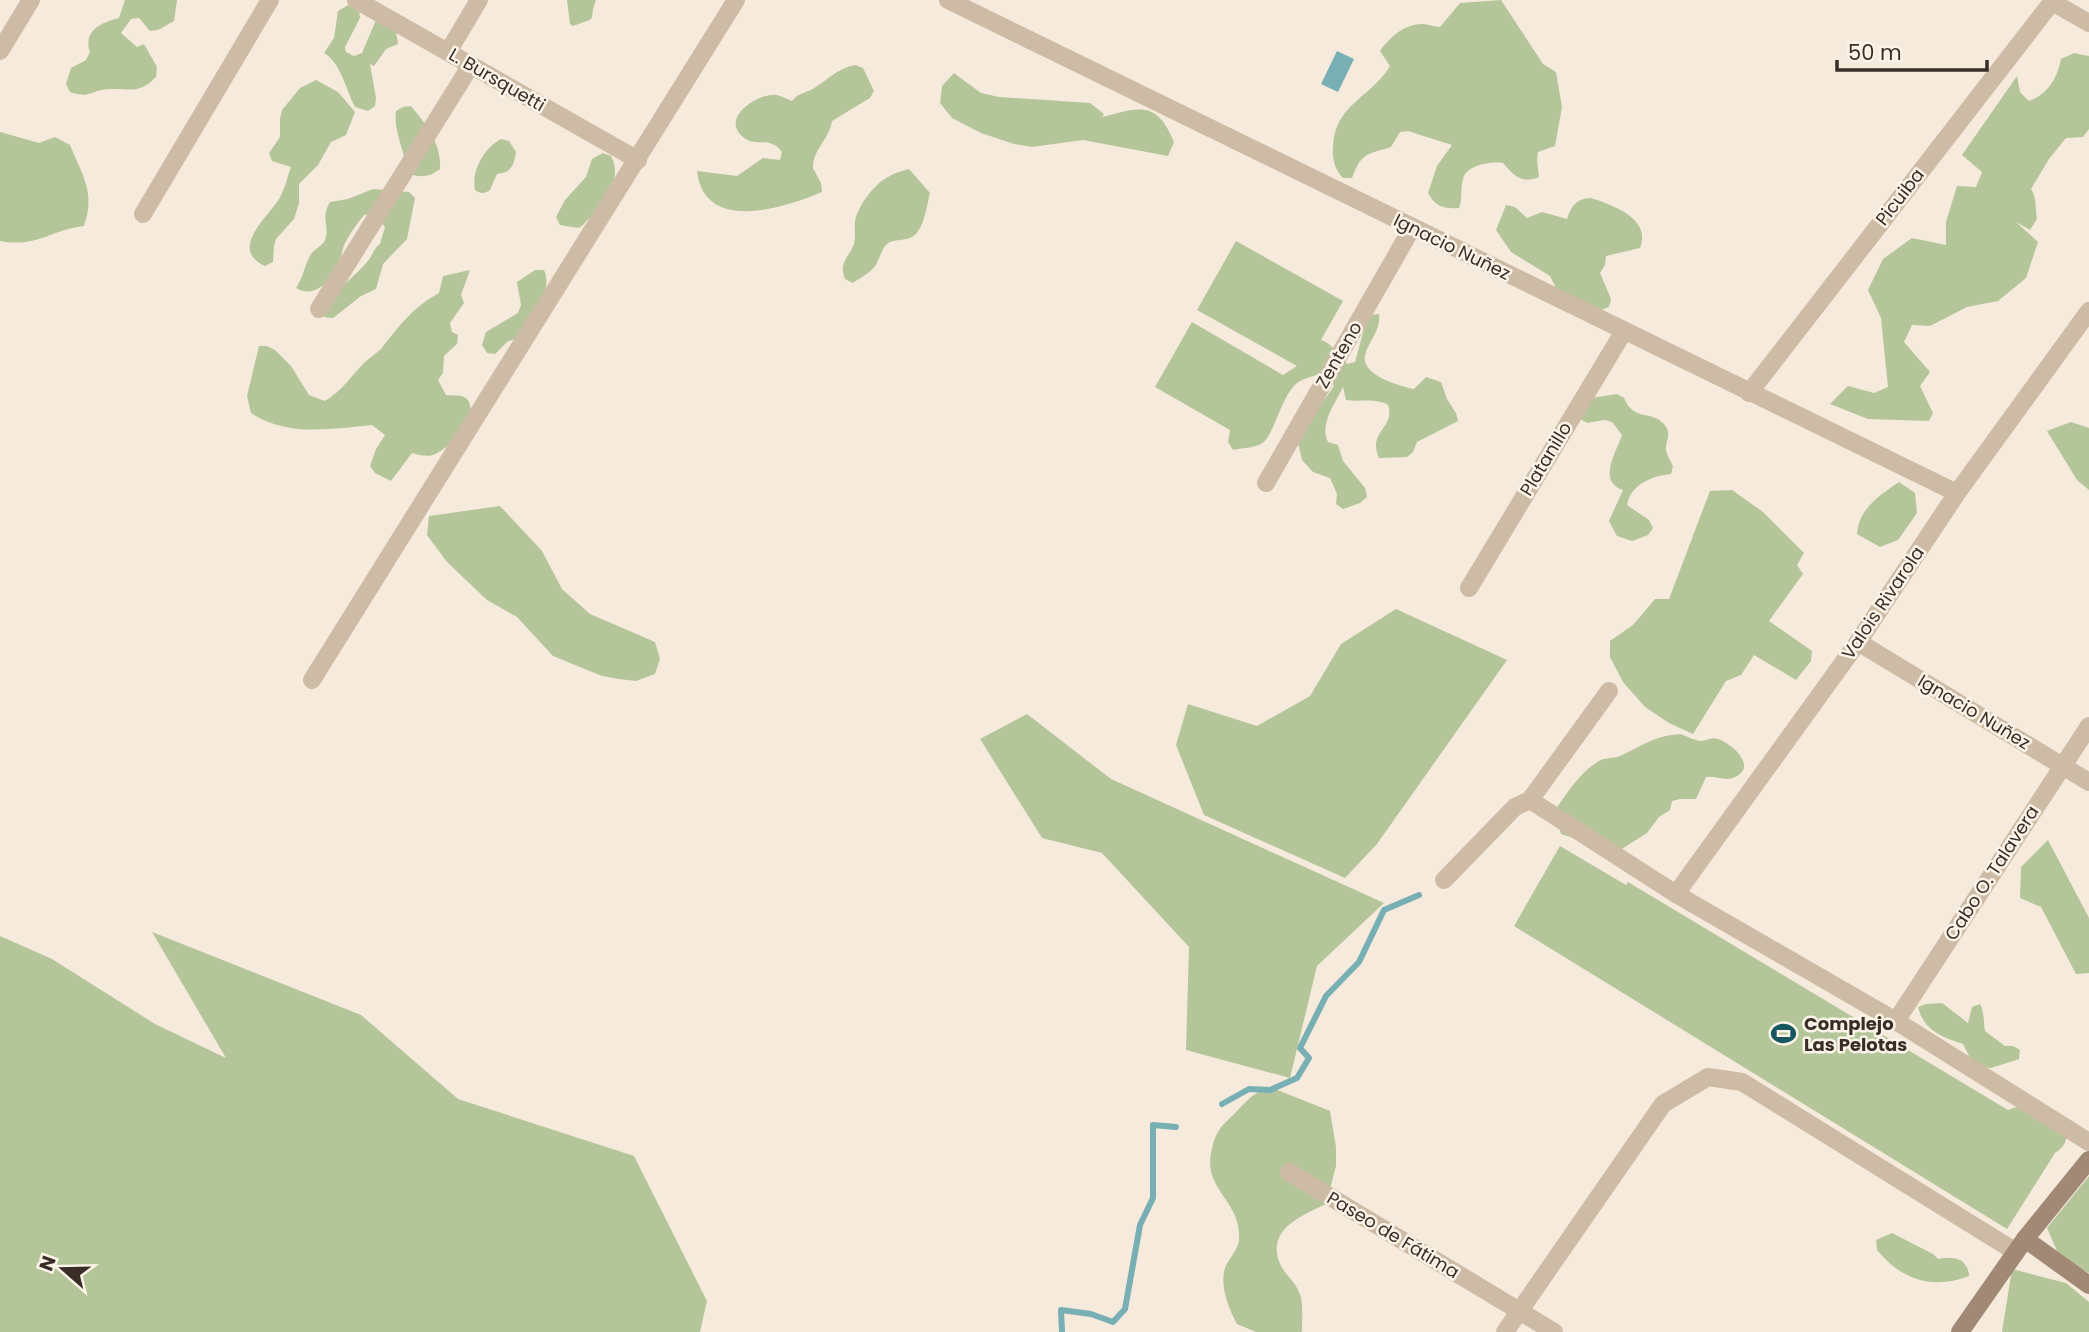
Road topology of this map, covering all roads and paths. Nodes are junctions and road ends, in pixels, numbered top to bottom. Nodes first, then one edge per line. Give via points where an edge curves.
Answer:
1 (31, 0) edge
2 (270, 0) edge
3 (356, 0) edge
4 (479, 0) edge
5 (736, 0) edge
6 (948, 0) edge
7 (2089, 23) edge
8 (0, 51) edge
9 (448, 52) junction
10 (471, 65) junction
11 (638, 160) junction
12 (144, 214) dead end
13 (1412, 228) junction
14 (319, 309) dead end
15 (2089, 311) edge
16 (1624, 331) junction
17 (1749, 393) junction
18 (1266, 483) dead end
19 (1957, 494) junction
20 (1469, 588) dead end
21 (1858, 642) junction
22 (313, 680) dead end
23 (1609, 691) dead end
24 (2089, 726) edge
25 (2062, 765) junction
26 (2089, 782) edge
27 (1530, 800) junction
28 (1444, 880) dead end
29 (1676, 894) junction
30 (1896, 1021) junction
31 (2089, 1142) edge
32 (2089, 1160) edge
33 (1289, 1172) dead end
34 (2021, 1246) junction
35 (2089, 1285) edge
36 (1520, 1311) junction
37 (1506, 1332) edge
38 (1554, 1332) edge
39 (1961, 1332) edge

1 - 8 street
2 - 12 street
3 - 9 street, L. Bursquetti
4 - 9 street
5 - 11 street
6 - 13 street, Ignacio Nuñez
7 - 17 street, Picuiba via 2052,2
9 - 10 street, L. Bursquetti
10 - 11 street, L. Bursquetti
10 - 14 street
11 - 22 street
13 - 16 street, Ignacio Nuñez
13 - 18 street, Zenteno
15 - 19 street, Valois Rivarola
16 - 17 street, Ignacio Nuñez
16 - 20 street, Platanillo
17 - 19 street, Ignacio Nuñez
19 - 21 street, Valois Rivarola
21 - 25 street, Ignacio Nuñez
21 - 29 street, Valois Rivarola
23 - 27 street
24 - 25 street, Cabo O. Talavera
25 - 26 street, Ignacio Nuñez
25 - 30 street, Cabo O. Talavera
27 - 28 street via 1516,807
27 - 29 street
29 - 30 street
30 - 31 street
32 - 34 street
33 - 36 street, Paseo de Fátima
34 - 35 street
34 - 36 street via 1742,1082 1708,1077 1663,1104
34 - 39 street
36 - 37 street
36 - 38 street, Paseo de Fátima

